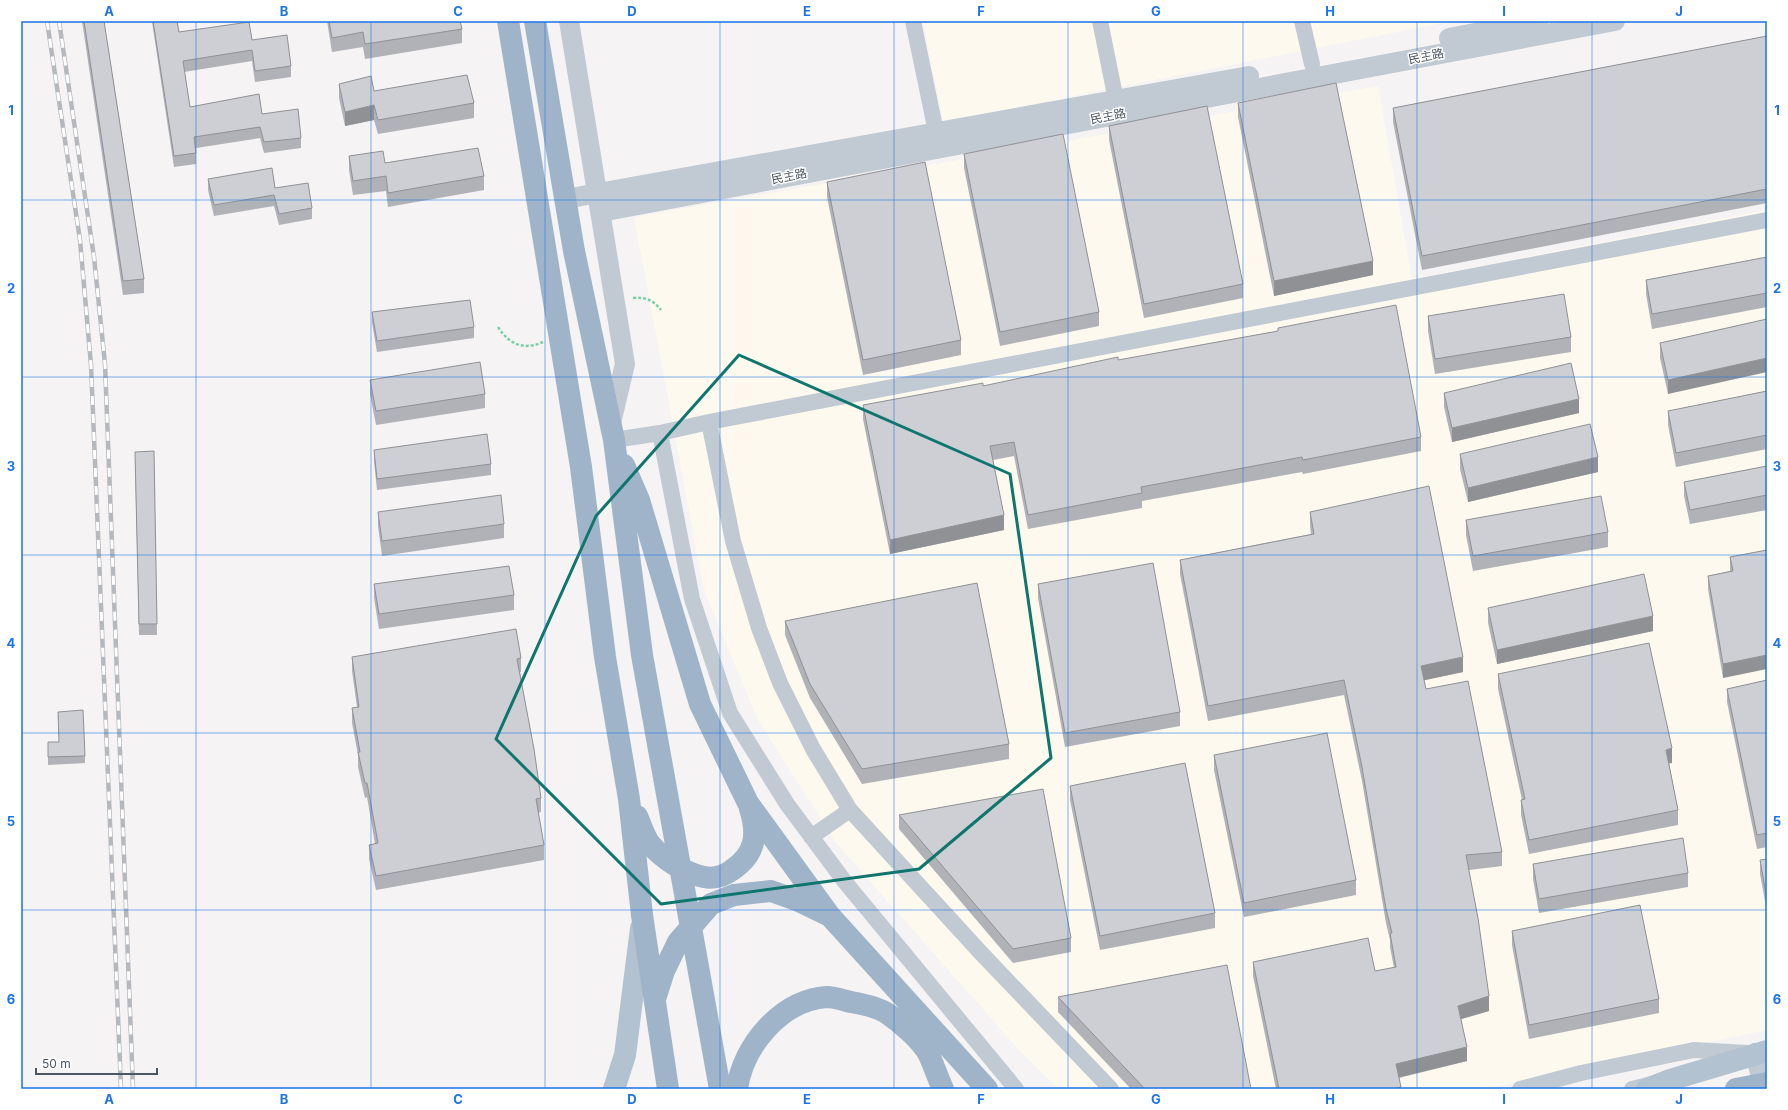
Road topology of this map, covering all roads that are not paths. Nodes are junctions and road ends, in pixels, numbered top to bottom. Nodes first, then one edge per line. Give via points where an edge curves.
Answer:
1 (508, 21) edge
2 (535, 21) edge
3 (569, 21) edge
4 (913, 21) edge
5 (1100, 21) edge
6 (1302, 21) edge
7 (1538, 21) edge
8 (1615, 21) edge
9 (1312, 64) junction
10 (1116, 100) junction
11 (936, 132) junction
12 (565, 199) junction
13 (600, 203) junction
14 (1767, 220) edge
15 (709, 422) junction
16 (612, 432) junction
17 (660, 433) junction
18 (630, 500) junction
19 (629, 799) junction
20 (748, 803) junction
21 (850, 810) junction
22 (811, 837) junction
23 (642, 915) junction
24 (830, 916) junction
25 (654, 1000) junction
26 (1761, 1052) edge
27 (993, 1061) junction
28 (1670, 1080) junction
29 (1767, 1083) edge
30 (614, 1089) edge
31 (668, 1089) edge
32 (720, 1089) edge
33 (737, 1089) edge
34 (943, 1089) edge
35 (980, 1089) edge
36 (987, 1089) edge
37 (1016, 1089) edge
38 (1111, 1089) edge
39 (1520, 1089) edge
40 (1632, 1089) edge
41 (1647, 1089) edge
42 (1736, 1089) edge
43 (1764, 1089) edge

1 - 19 highway via 581,467 605,657
2 - 12 highway
3 - 13 street
4 - 11 street
5 - 10 street
6 - 9 street
7 - 9 street, 民主路
8 - 13 street, 民主路
9 - 10 street, 民主路
10 - 11 street, 民主路
11 - 13 street, 民主路
12 - 13 street, 民主路
12 - 16 highway
13 - 16 street via 625,364
14 - 15 street
15 - 17 street
15 - 21 street via 733,541 759,628 780,683 813,749
16 - 17 street
16 - 18 highway
17 - 22 street via 692,599 730,713 787,804
18 - 20 highway via 700,704
18 - 32 highway via 642,655
19 - 20 highway via 649,842 665,858 684,870 704,877 724,876 748,857 754,843 755,825
19 - 23 highway
20 - 24 highway
21 - 22 street
21 - 38 street via 981,953
22 - 27 street
23 - 25 highway
23 - 30 main road via 626,1054
24 - 25 highway via 771,891 734,895 711,904 678,942
24 - 36 highway
25 - 31 highway
26 - 28 main road
26 - 39 street via 1694,1050 1581,1073
26 - 43 street
27 - 35 street
27 - 37 street
28 - 40 street
28 - 41 main road
29 - 42 highway
33 - 34 highway via 750,1051 768,1028 796,1005 827,997 865,1004 888,1013 910,1032 928,1054

